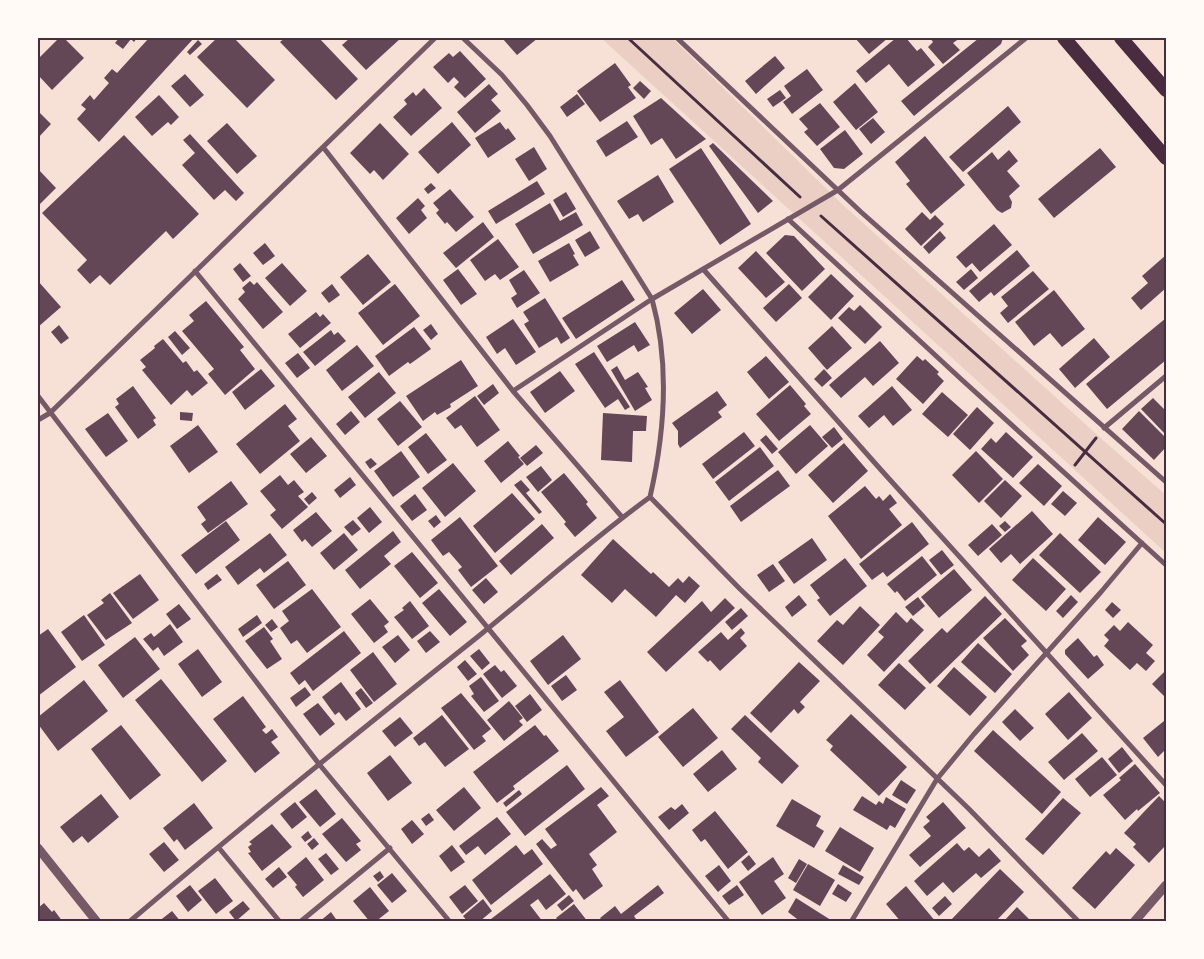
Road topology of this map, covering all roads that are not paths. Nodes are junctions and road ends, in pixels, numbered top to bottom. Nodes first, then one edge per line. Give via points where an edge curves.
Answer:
1 (435, 38) edge
2 (463, 38) edge
3 (677, 38) edge
4 (1026, 38) edge
5 (1064, 38) edge
6 (1122, 38) edge
7 (1166, 90) edge
8 (323, 147) junction
9 (1166, 158) edge
10 (838, 190) junction
11 (788, 219) junction
12 (703, 269) junction
13 (195, 271) junction
14 (652, 299) junction
15 (1166, 376) edge
16 (512, 391) junction
17 (38, 396) edge
18 (50, 413) junction
19 (38, 420) edge
20 (1104, 428) junction
21 (1166, 482) edge
22 (650, 497) junction
23 (622, 517) junction
24 (1142, 543) junction
25 (1166, 565) edge
26 (487, 629) junction
27 (1047, 652) junction
28 (319, 764) junction
29 (937, 779) junction
30 (1166, 785) edge
31 (38, 848) edge
32 (219, 848) junction
33 (390, 848) junction
34 (1166, 885) edge
35 (97, 922) edge
36 (129, 922) edge
37 (280, 922) edge
38 (300, 922) edge
39 (450, 922) edge
40 (729, 922) edge
41 (851, 922) edge
42 (1079, 922) edge
43 (1134, 922) edge

1 - 8 street
2 - 14 street via 528,105
3 - 10 street
4 - 10 street
5 - 9 highway
6 - 7 highway
8 - 13 street
8 - 16 street
10 - 11 street
10 - 20 street
11 - 12 street
11 - 24 street
12 - 14 street
12 - 27 street
13 - 18 street
13 - 26 street
14 - 16 street
14 - 22 street via 663,352 664,392 659,457
15 - 20 street
16 - 23 street
17 - 18 street
18 - 19 street
18 - 28 street
20 - 21 street
22 - 23 street
22 - 29 street via 740,589
23 - 26 street
24 - 25 street
24 - 27 street
26 - 28 street
26 - 40 street
27 - 29 street
27 - 30 street
28 - 32 street
28 - 33 street
29 - 41 street
29 - 42 street
31 - 35 street
32 - 36 street
32 - 37 street
33 - 38 street
33 - 39 street
34 - 43 street

